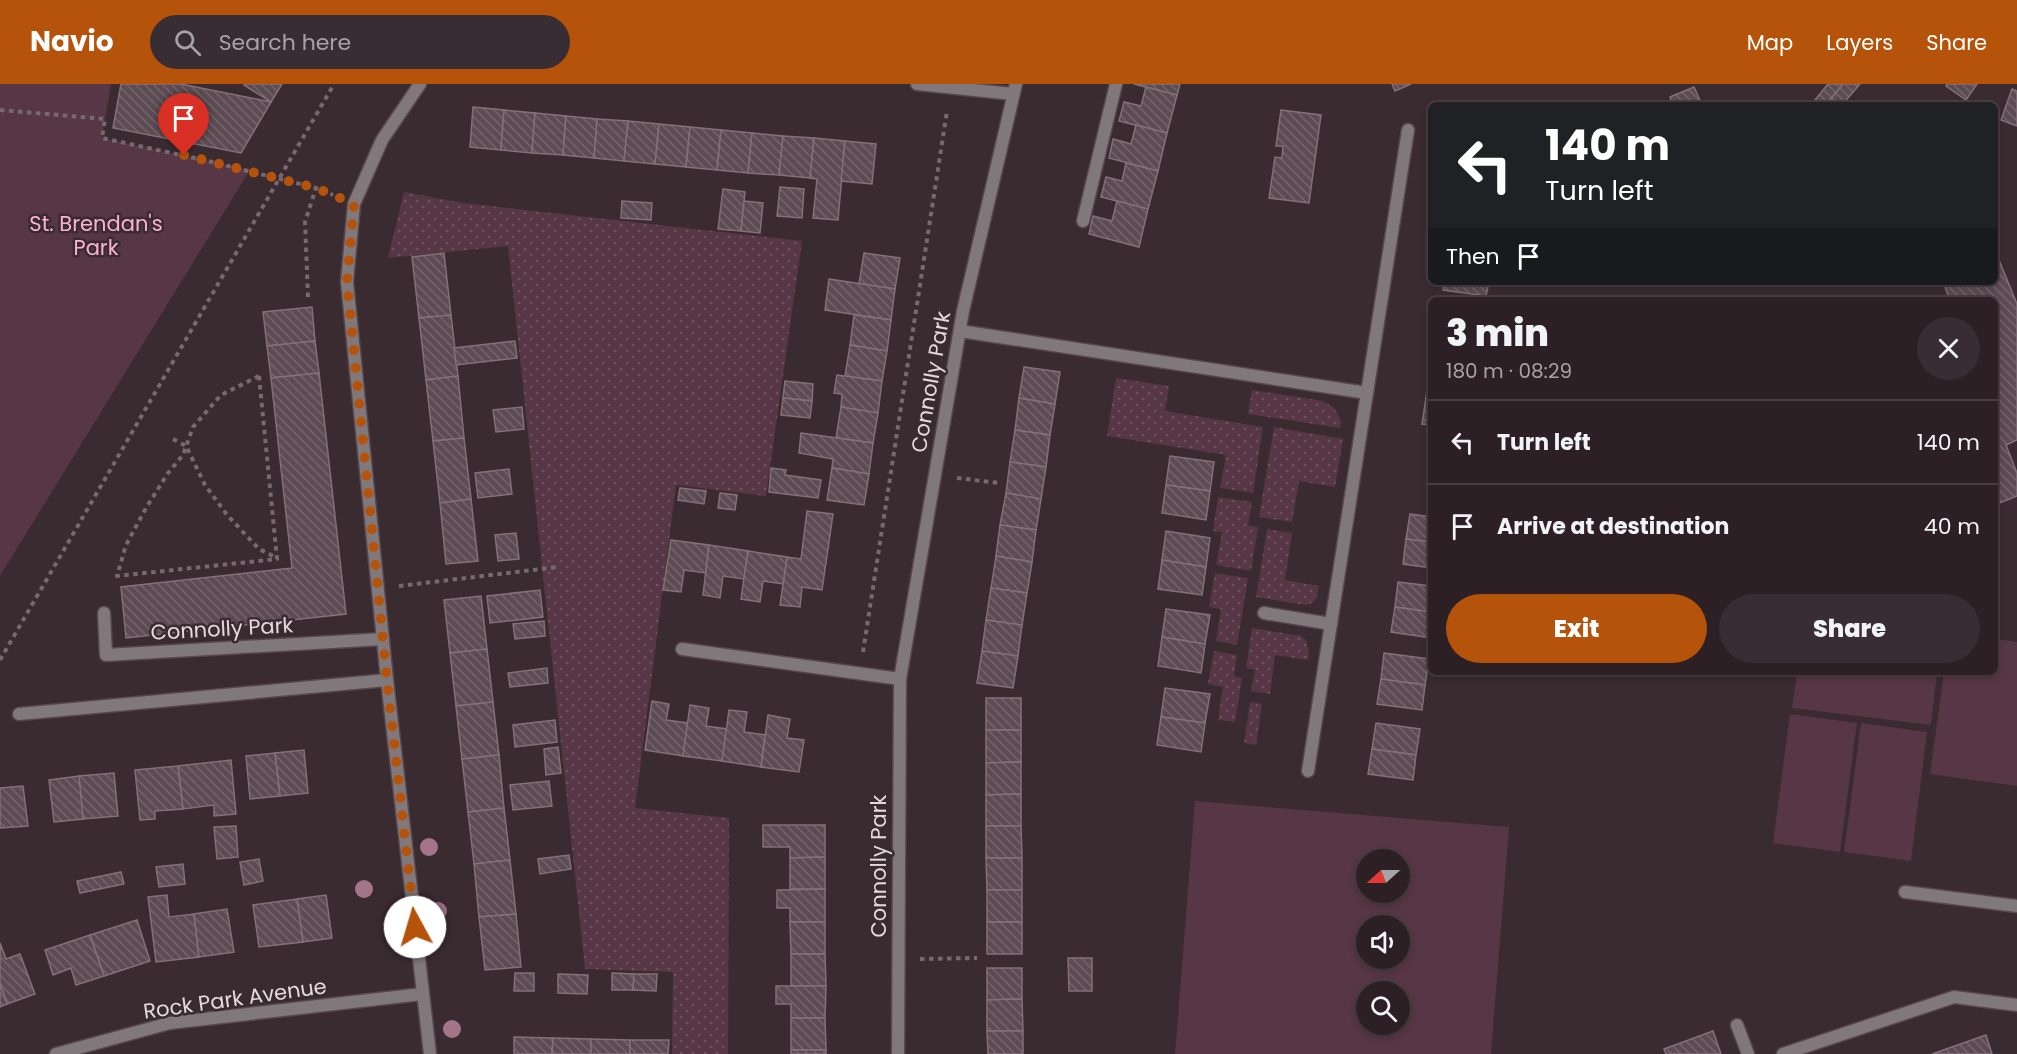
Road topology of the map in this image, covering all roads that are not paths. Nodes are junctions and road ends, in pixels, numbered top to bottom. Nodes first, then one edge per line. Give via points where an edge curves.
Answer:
1 (420, 84) edge
2 (916, 84) edge
3 (1116, 84) edge
4 (1014, 89) edge
5 (1408, 130) dead end
6 (1083, 220) dead end
7 (960, 331) junction
8 (1367, 393) junction
9 (104, 613) dead end
10 (1264, 613) dead end
11 (1331, 624) junction
12 (383, 639) junction
13 (682, 649) dead end
14 (900, 679) junction
15 (387, 680) junction
16 (19, 714) dead end
17 (1308, 771) dead end
18 (1905, 892) dead end
19 (2017, 906) edge
20 (422, 994) junction
21 (2017, 1005) edge
22 (1737, 1025) dead end
23 (56, 1054) edge
24 (430, 1054) edge
25 (898, 1054) edge
26 (1748, 1054) edge
27 (1782, 1054) edge

1 - 12 street via 382,140 354,204 347,282
2 - 4 street, Connolly Park
3 - 6 street
4 - 7 street, Connolly Park
5 - 8 street
7 - 8 street
7 - 14 street, Connolly Park
8 - 11 street
9 - 12 street, Connolly Park via 106,655
10 - 11 street
11 - 17 street
12 - 15 street
13 - 14 street
14 - 25 street, Connolly Park
15 - 16 street
15 - 20 street
18 - 19 street
20 - 23 street, Rock Park Avenue via 170,1023
20 - 24 street
21 - 27 street via 1954,997
22 - 26 street

